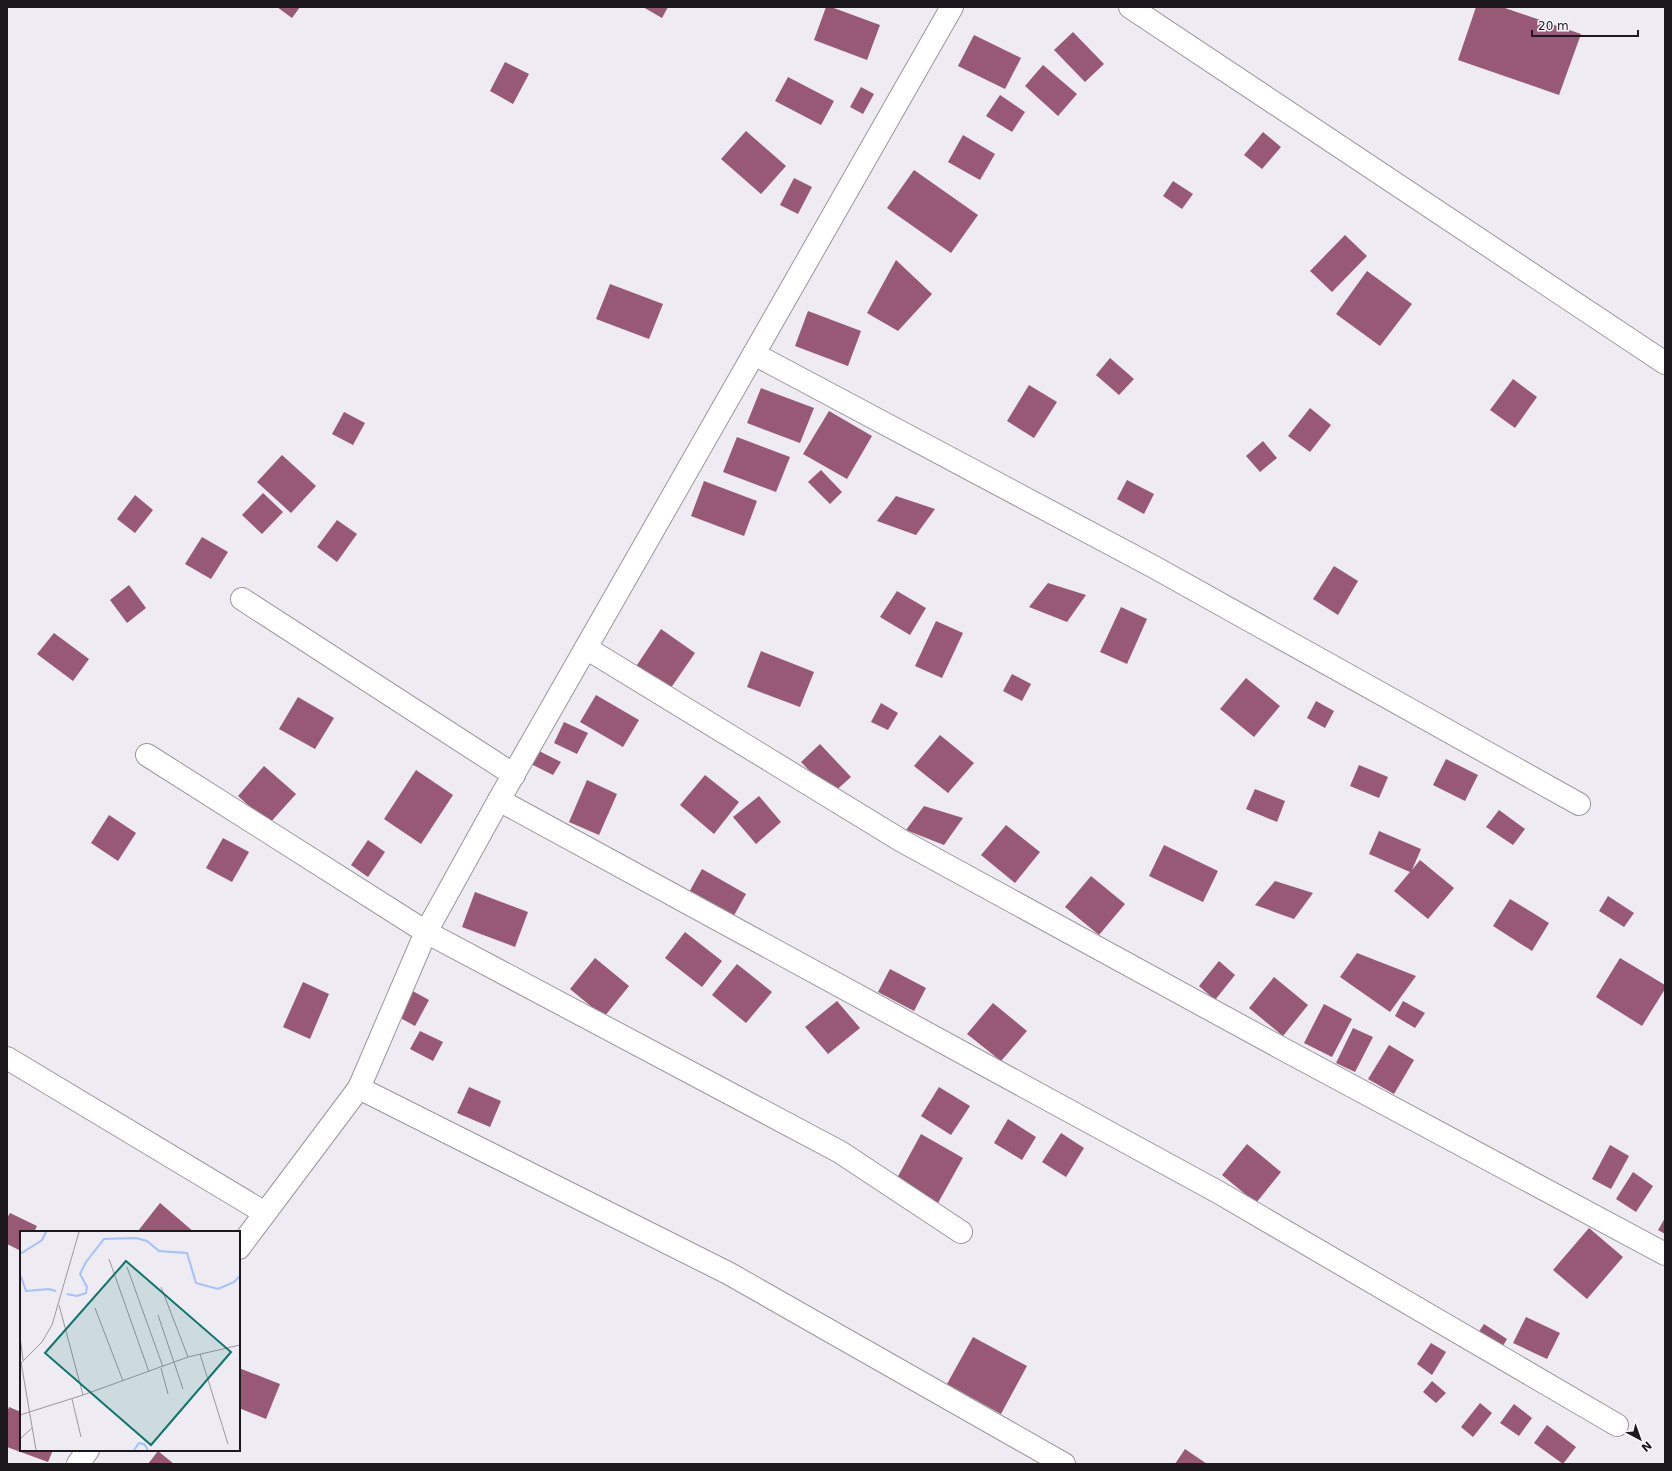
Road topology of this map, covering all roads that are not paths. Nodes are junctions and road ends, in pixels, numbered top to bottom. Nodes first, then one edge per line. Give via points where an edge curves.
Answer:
1 (952, 7) edge
2 (1130, 7) edge
3 (754, 354) junction
4 (1665, 364) edge
5 (242, 599) dead end
6 (586, 648) junction
7 (147, 755) dead end
8 (514, 774) junction
9 (499, 800) junction
10 (1579, 804) dead end
11 (426, 932) junction
12 (7, 1058) edge
13 (358, 1088) junction
14 (265, 1213) junction
15 (961, 1232) dead end
16 (240, 1247) edge
17 (1665, 1254) edge
18 (1617, 1425) dead end
19 (87, 1451) edge
20 (78, 1464) edge
21 (1064, 1464) edge

1 - 3 street
2 - 4 street
3 - 6 street
3 - 10 street via 1154,568
5 - 8 street
6 - 8 street
6 - 17 street via 902,841 1267,1041
7 - 11 street
8 - 9 street
9 - 11 street
9 - 18 street via 1218,1192
11 - 13 street
11 - 15 street via 840,1152
12 - 14 street
13 - 14 street
13 - 21 street via 728,1273
14 - 16 street
19 - 20 street

